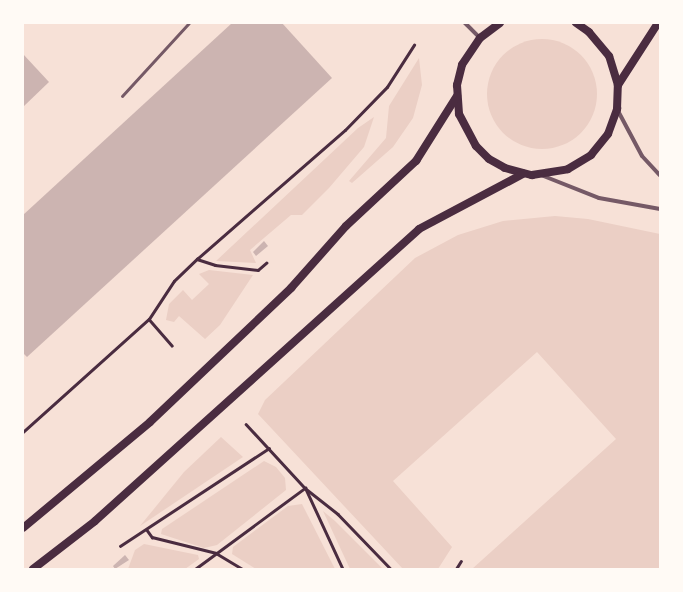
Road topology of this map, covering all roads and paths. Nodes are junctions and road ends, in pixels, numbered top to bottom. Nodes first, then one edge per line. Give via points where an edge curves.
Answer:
1 (189, 23) edge
2 (464, 23) edge
3 (500, 23) edge
4 (576, 23) edge
5 (658, 23) edge
6 (480, 38) junction
7 (414, 45) dead end
8 (618, 85) junction
9 (122, 96) dead end
10 (457, 96) junction
11 (617, 109) junction
12 (522, 174) junction
13 (541, 175) junction
14 (660, 175) edge
15 (660, 209) edge
16 (197, 259) junction
17 (266, 263) dead end
18 (149, 319) junction
19 (172, 345) dead end
20 (246, 424) dead end
21 (23, 432) edge
22 (269, 448) junction
23 (305, 488) junction
24 (23, 528) edge
25 (147, 530) junction
26 (120, 546) dead end
27 (216, 553) junction
28 (461, 561) dead end
29 (33, 569) edge
30 (195, 569) edge
31 (243, 569) edge
32 (343, 569) edge
33 (391, 569) edge
34 (456, 569) edge

1 - 9 lane
2 - 6 street
3 - 6 main road
4 - 8 main road via 600,42 615,70
5 - 8 main road
6 - 10 main road via 462,65
7 - 16 path via 387,87 345,130
8 - 11 main road
10 - 12 main road via 459,114 476,146 489,159
10 - 24 main road via 416,161 346,226 291,288 150,422
11 - 13 main road via 608,134 591,155 568,169
11 - 14 street via 642,156
12 - 13 main road
12 - 29 main road via 419,229 95,522
13 - 15 street via 599,198 637,208
16 - 17 path via 215,265 258,270
16 - 18 path via 174,281
18 - 19 path
18 - 21 path
20 - 22 path
22 - 23 path
22 - 25 path
23 - 27 path
23 - 32 path
23 - 33 path via 338,514
25 - 26 path
25 - 27 path via 152,537
27 - 30 path
27 - 31 path
28 - 34 path

